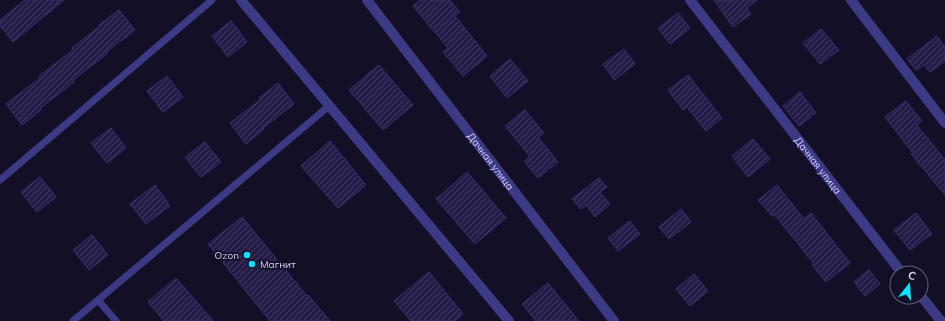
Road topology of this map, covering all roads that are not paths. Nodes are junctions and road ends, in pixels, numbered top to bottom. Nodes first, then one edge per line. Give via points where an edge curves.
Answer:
1 (212, 0) edge
2 (241, 0) edge
3 (367, 0) edge
4 (690, 0) edge
5 (851, 0) edge
6 (329, 106) junction
7 (945, 123) edge
8 (0, 180) edge
9 (896, 265) edge
10 (98, 300) junction
11 (928, 305) edge
12 (73, 321) edge
13 (116, 321) edge
14 (509, 321) edge
15 (614, 321) edge
16 (941, 321) edge

1 - 8 lane
2 - 6 street
3 - 15 street, Дачная улица
4 - 9 street, Дачная улица
5 - 7 street
6 - 10 lane
6 - 14 street
10 - 12 lane
10 - 13 lane
11 - 16 street

